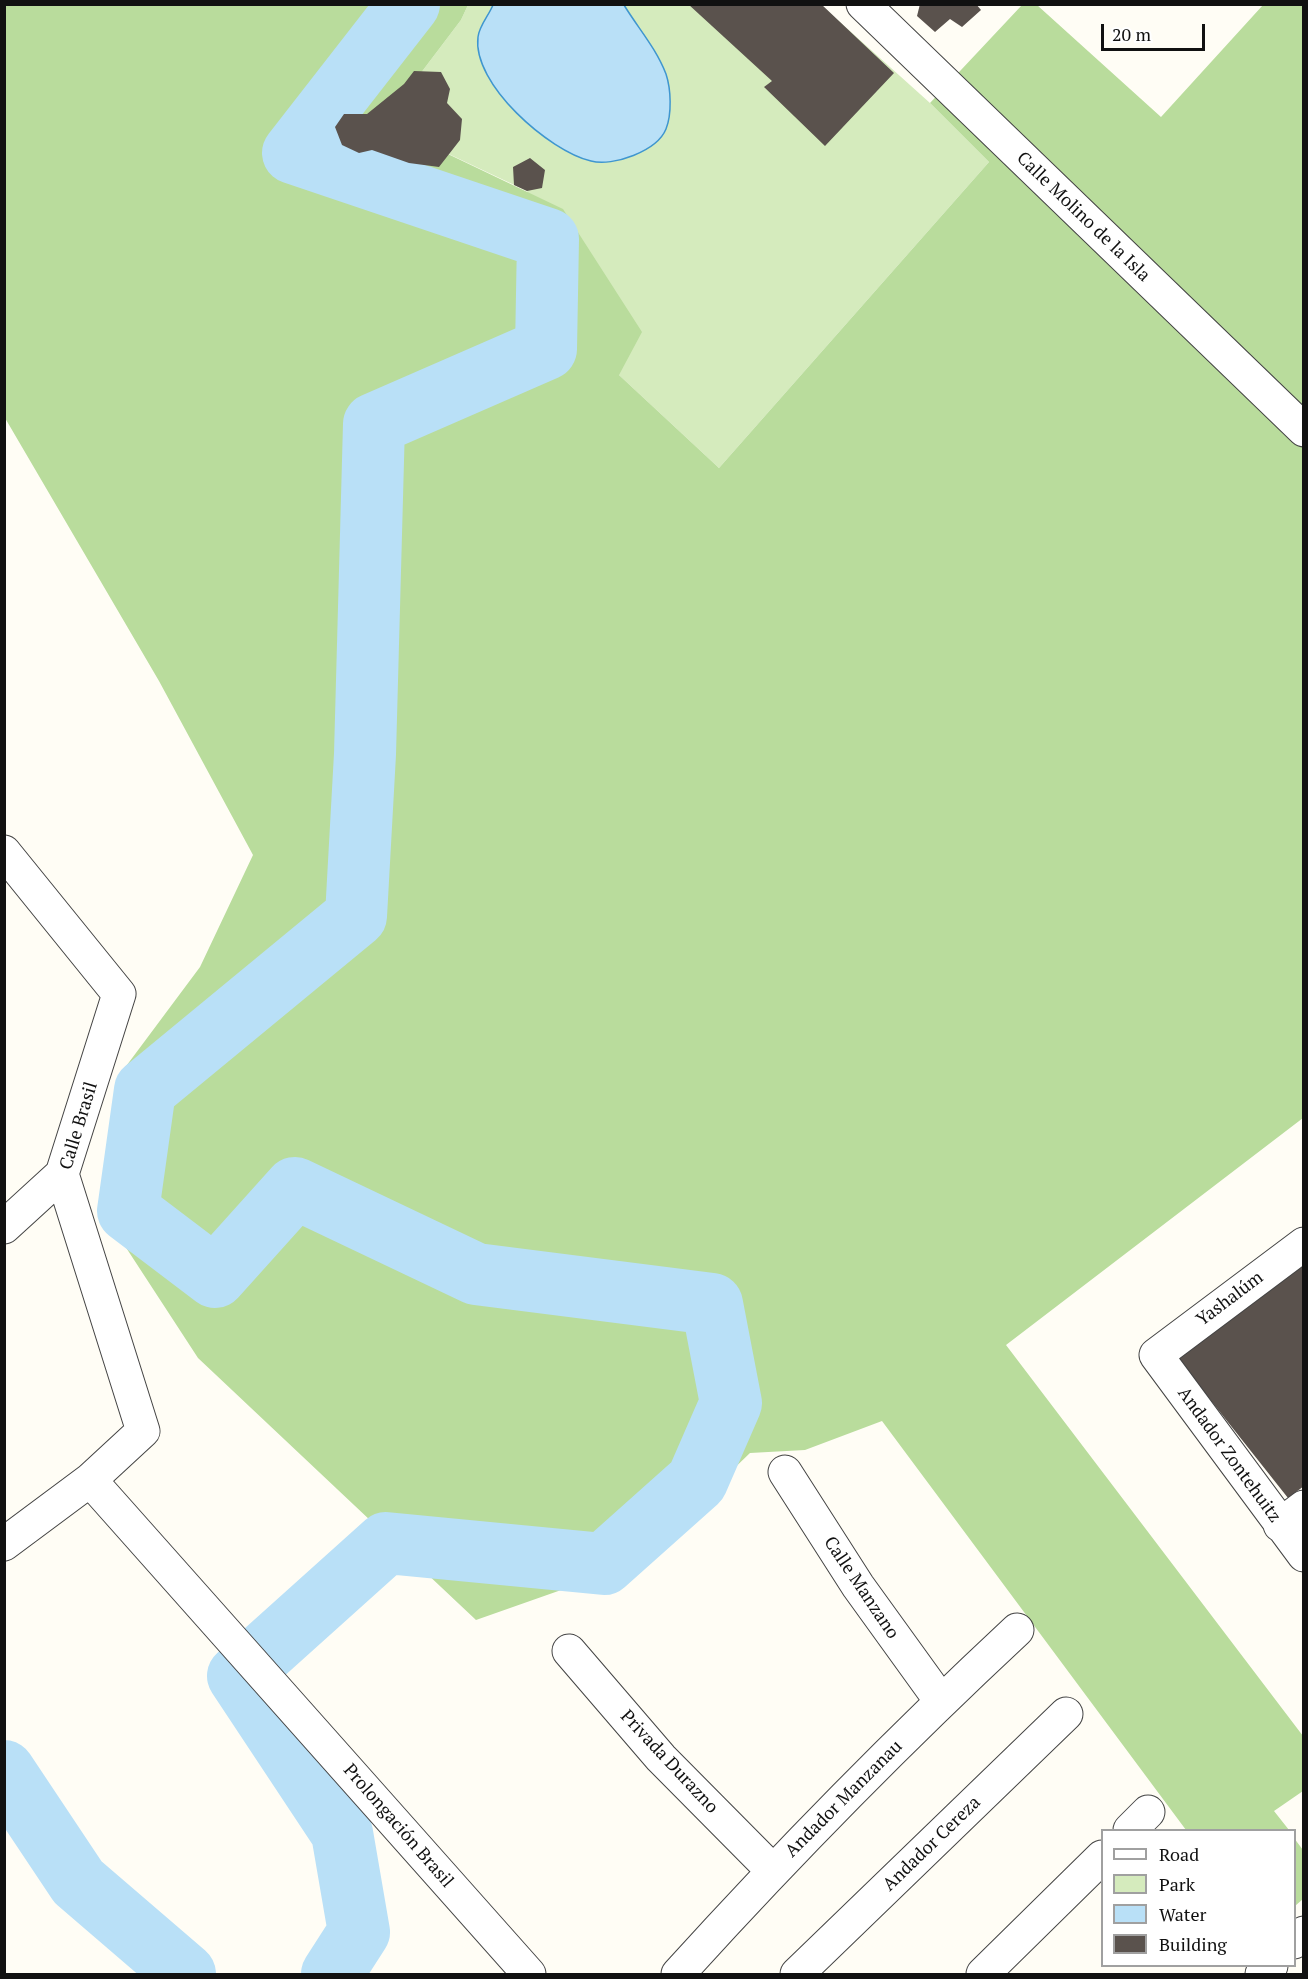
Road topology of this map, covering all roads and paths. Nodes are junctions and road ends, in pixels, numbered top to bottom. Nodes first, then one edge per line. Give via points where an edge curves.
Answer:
1 (863, 4) edge
2 (1304, 430) edge
3 (4, 852) edge
4 (62, 1174) junction
5 (4, 1227) edge
6 (1304, 1244) edge
7 (1156, 1355) joint
8 (785, 1472) dead end
9 (90, 1480) junction
10 (1292, 1516) edge
11 (4, 1544) edge
12 (1304, 1556) edge
13 (1017, 1630) dead end
14 (570, 1651) dead end
15 (941, 1701) junction
16 (1066, 1714) dead end
17 (1101, 1858) edge
18 (772, 1870) junction
19 (529, 1974) edge
20 (678, 1974) edge
21 (797, 1974) edge
22 (983, 1974) edge

1 - 2 street, Calle Molino de la Isla
3 - 4 street, Calle Brasil via 119,994
4 - 5 street
4 - 9 street, Calle Brasil via 143,1431
6 - 7 street, Yashalúm
7 - 10 street, Andador Zontehuitz
8 - 15 street, Calle Manzano via 858,1586
9 - 11 street
9 - 19 street, Prolongación Brasil
10 - 12 street, Andador Zontehuitz
13 - 15 street, Andador Manzanau
14 - 18 street, Privada Durazno via 661,1758
15 - 18 street, Andador Manzanau
16 - 21 street, Andador Cereza
17 - 22 street
18 - 20 street, Andador Manzanau

